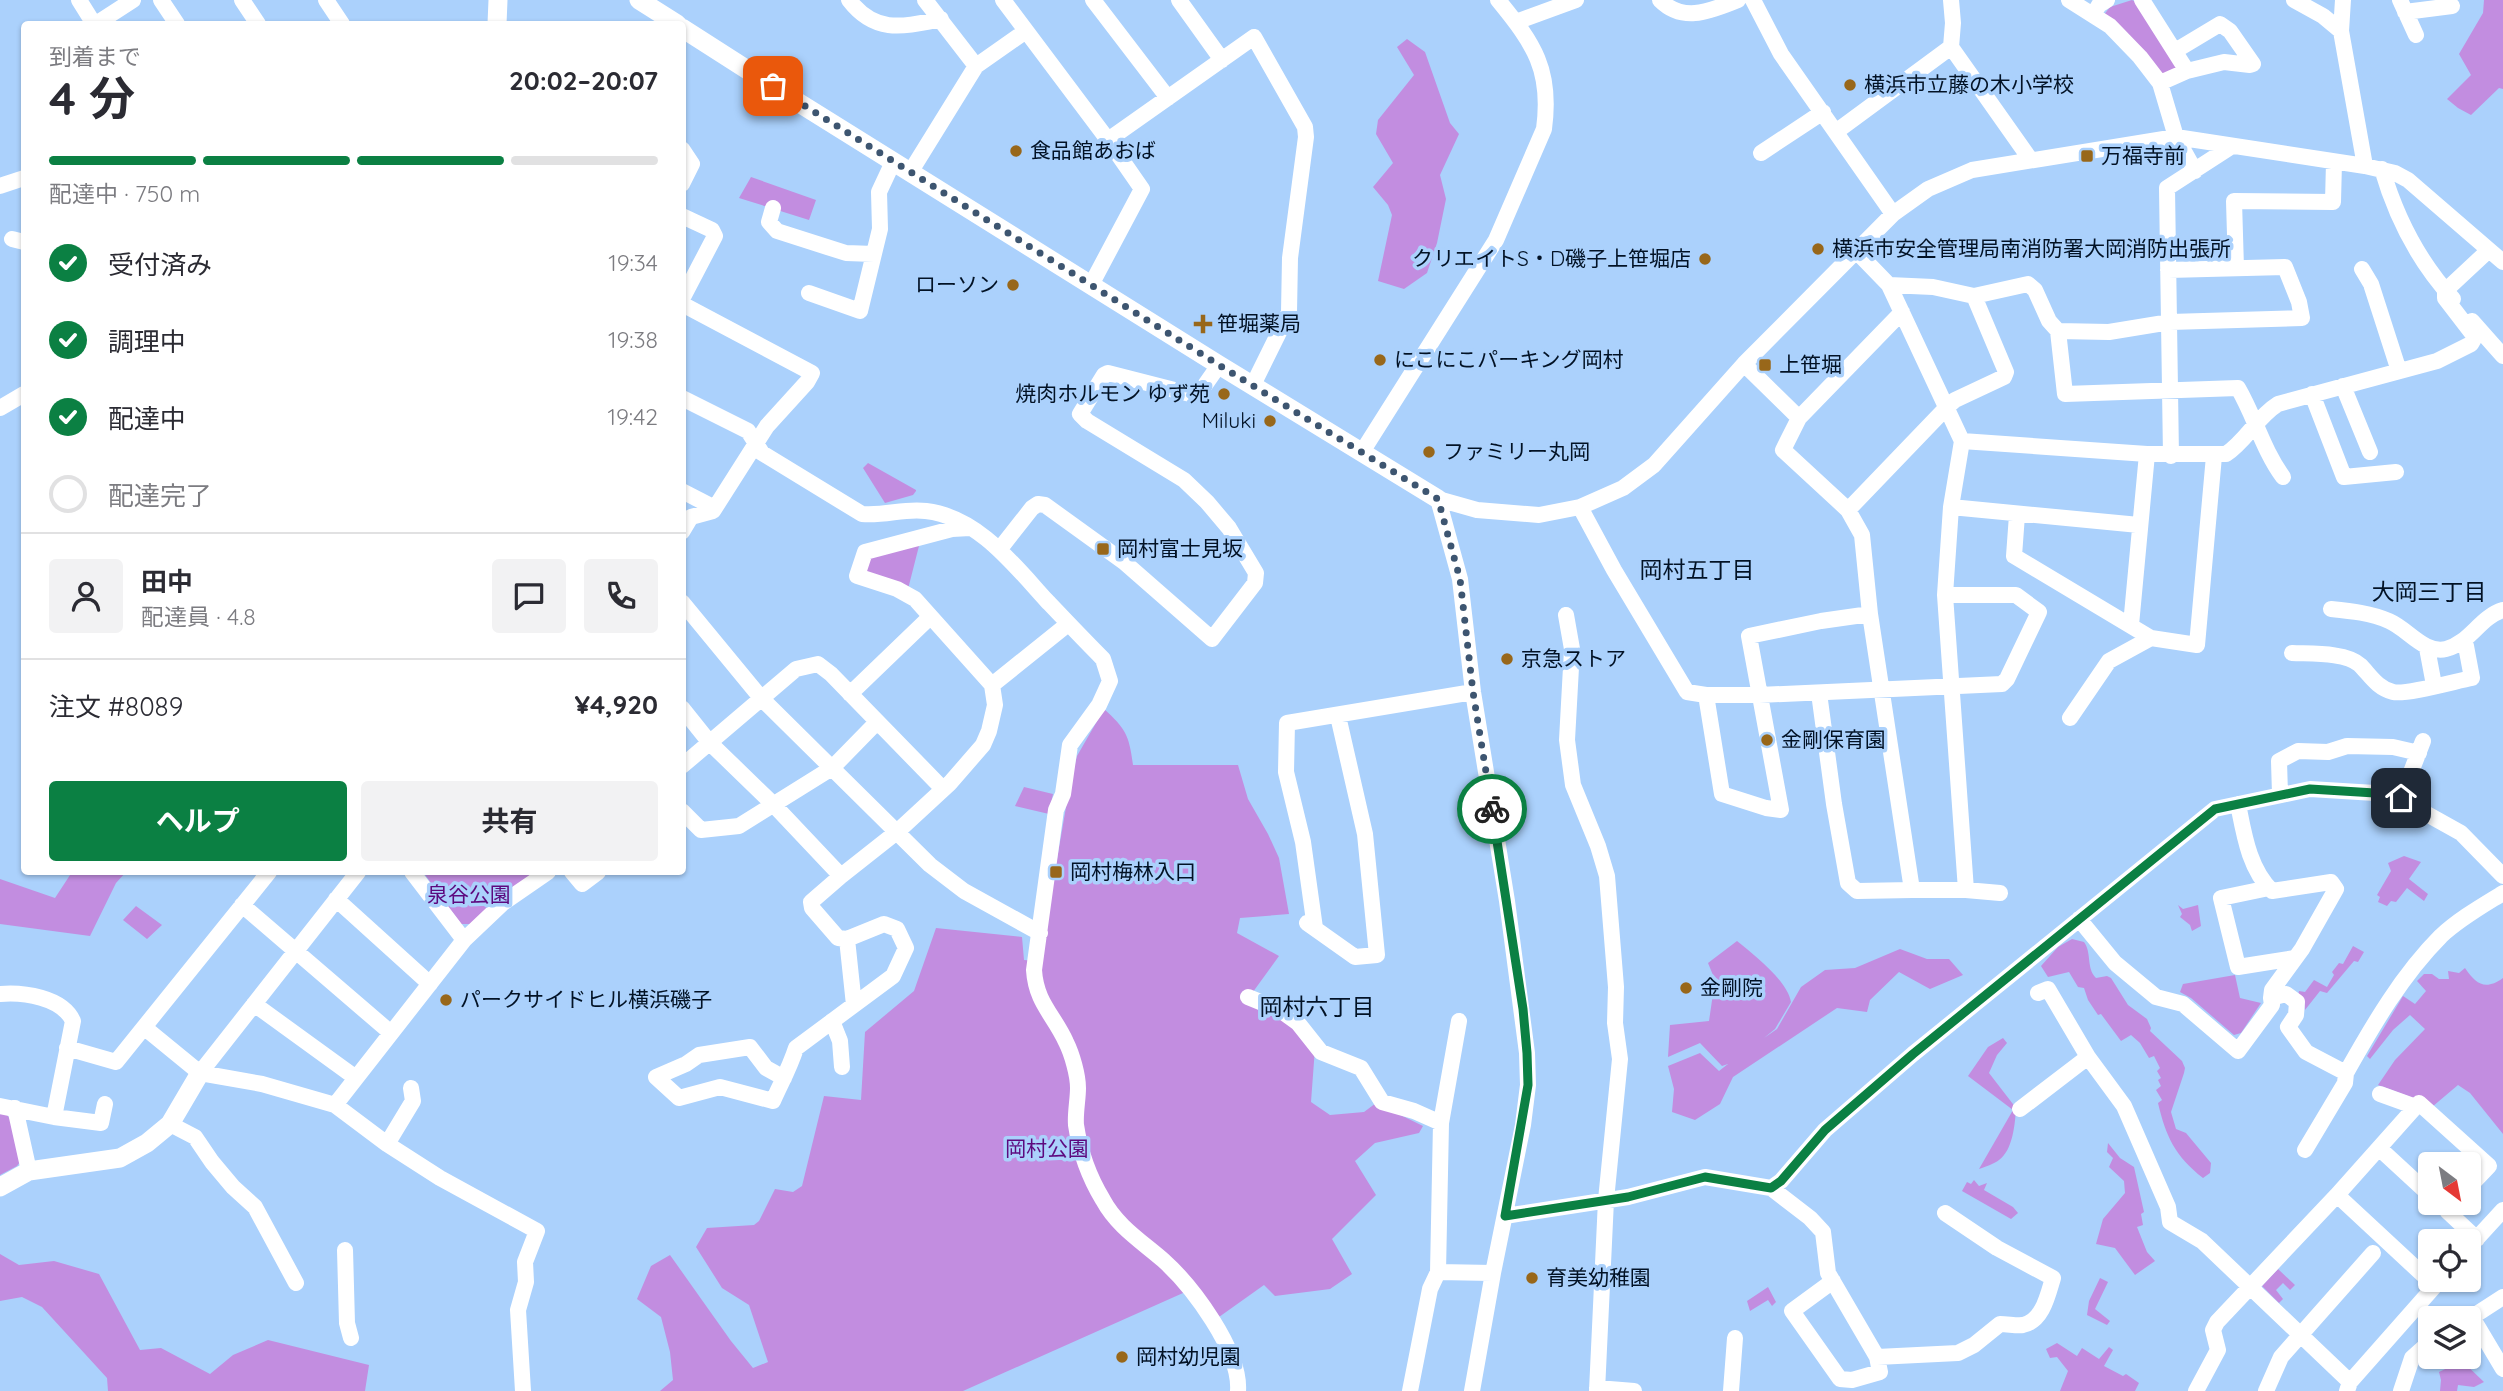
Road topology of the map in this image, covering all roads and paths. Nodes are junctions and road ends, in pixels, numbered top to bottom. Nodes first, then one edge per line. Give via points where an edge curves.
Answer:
1 (79, 0) edge
2 (133, 0) edge
3 (161, 0) edge
4 (242, 0) edge
5 (326, 0) edge
6 (498, 0) edge
7 (849, 0) edge
8 (925, 0) edge
9 (1003, 0) edge
10 (1093, 0) edge
11 (1179, 0) edge
12 (1498, 0) edge
13 (1576, 0) edge
14 (1660, 0) edge
15 (1738, 0) edge
16 (1753, 0) edge
17 (1951, 0) edge
18 (2069, 0) edge
19 (2107, 0) edge
20 (2142, 0) edge
21 (2294, 0) edge
22 (2343, 0) edge
23 (646, 2) edge
24 (2403, 6) edge
25 (2452, 6) dead end
26 (2094, 15) junction
27 (940, 19) junction
28 (93, 21) edge
29 (100, 21) edge
30 (175, 21) edge
31 (256, 21) edge
32 (340, 21) edge
33 (496, 21) edge
34 (669, 21) edge
35 (1516, 22) junction
36 (1026, 31) junction
37 (2341, 31) junction
38 (686, 32) edge
39 (2416, 35) dead end
40 (1951, 47) junction
41 (2175, 51) junction
42 (1222, 60) junction
43 (976, 66) junction
44 (2187, 71) junction
45 (2160, 83) junction
46 (1168, 98) junction
47 (1823, 112) junction
48 (1837, 131) junction
49 (2176, 137) junction
50 (1108, 140) junction
51 (2232, 146) junction
52 (1761, 153) dead end
53 (686, 155) edge
54 (2030, 159) junction
55 (893, 162) junction
56 (2333, 162) junction
57 (2373, 168) junction
58 (911, 171) junction
59 (2195, 171) junction
60 (686, 176) edge
61 (21, 179) edge
62 (0, 186) edge
63 (773, 208) dead end
64 (1894, 214) junction
65 (686, 218) edge
66 (2489, 250) junction
67 (1856, 251) junction
68 (874, 254) junction
69 (2503, 262) edge
70 (2236, 268) junction
71 (2362, 269) dead end
72 (2168, 270) junction
73 (1091, 285) junction
74 (1889, 285) junction
75 (2445, 291) junction
76 (809, 293) dead end
77 (686, 294) edge
78 (1974, 296) junction
79 (686, 304) edge
80 (1902, 312) junction
81 (2170, 322) junction
82 (2058, 331) junction
83 (2503, 356) edge
84 (1744, 364) junction
85 (1219, 365) junction
86 (2399, 370) junction
87 (1253, 385) junction
88 (2343, 386) junction
89 (2171, 391) junction
90 (2312, 394) junction
91 (21, 396) edge
92 (686, 400) edge
93 (1947, 407) junction
94 (0, 408) edge
95 (1799, 418) junction
96 (2256, 424) junction
97 (1962, 441) junction
98 (755, 443) junction
99 (1362, 452) junction
100 (2370, 453) dead end
101 (2147, 454) junction
102 (2171, 456) junction
103 (2214, 456) junction
104 (2396, 472) dead end
105 (2283, 477) dead end
106 (686, 493) edge
107 (1438, 499) junction
108 (1580, 507) junction
109 (1951, 507) junction
110 (715, 508) junction
111 (1848, 510) junction
112 (2017, 515) junction
113 (686, 525) edge
114 (2139, 525) junction
115 (972, 528) junction
116 (999, 550) junction
117 (1945, 595) junction
118 (686, 607) edge
119 (2331, 609) dead end
120 (2503, 610) edge
121 (1870, 614) junction
122 (1566, 615) dead end
123 (930, 617) junction
124 (1068, 624) junction
125 (2131, 625) junction
126 (2151, 638) junction
127 (2463, 641) junction
128 (2427, 648) junction
129 (2292, 653) dead end
130 (992, 685) junction
131 (2434, 685) junction
132 (1950, 686) junction
133 (1880, 689) junction
134 (1473, 692) junction
135 (1819, 693) junction
136 (850, 694) junction
137 (1706, 695) junction
138 (1759, 695) junction
139 (761, 698) junction
140 (686, 713) edge
141 (1338, 716) junction
142 (2070, 718) dead end
143 (877, 722) junction
144 (710, 743) junction
145 (686, 763) edge
146 (832, 768) junction
147 (943, 789) junction
148 (2280, 794) junction
149 (2401, 798) junction
150 (772, 803) junction
151 (2238, 804) junction
152 (686, 815) edge
153 (701, 830) junction
154 (898, 831) junction
155 (686, 832) edge
156 (266, 875) edge
157 (356, 875) edge
158 (414, 875) edge
159 (544, 875) edge
160 (574, 875) edge
161 (594, 875) edge
162 (841, 876) junction
163 (2503, 876) edge
164 (2269, 888) junction
165 (1912, 890) junction
166 (1966, 890) junction
167 (2000, 893) dead end
168 (2503, 893) edge
169 (336, 899) junction
170 (242, 905) junction
171 (2079, 919) junction
172 (1040, 933) junction
173 (847, 939) junction
174 (464, 940) junction
175 (296, 950) junction
176 (2295, 958) junction
177 (430, 984) junction
178 (2038, 993) dead end
179 (0, 994) edge
180 (1248, 997) dead end
181 (2271, 998) junction
182 (254, 1004) junction
183 (854, 1005) junction
184 (832, 1021) junction
185 (1459, 1021) dead end
186 (145, 1028) junction
187 (391, 1033) junction
188 (67, 1048) junction
189 (2088, 1057) junction
190 (842, 1067) dead end
191 (200, 1073) junction
192 (2346, 1073) junction
193 (784, 1077) junction
194 (356, 1078) junction
195 (411, 1088) dead end
196 (2380, 1094) dead end
197 (105, 1104) dead end
198 (335, 1105) junction
199 (7, 1107) edge
200 (2416, 1107) junction
201 (2020, 1109) dead end
202 (54, 1117) junction
203 (1441, 1123) junction
204 (170, 1124) junction
205 (387, 1144) junction
206 (2380, 1149) junction
207 (2305, 1150) dead end
208 (2473, 1152) edge
209 (2482, 1160) edge
210 (30, 1171) junction
211 (2482, 1173) edge
212 (2418, 1184) edge
213 (0, 1186) edge
214 (1771, 1188) junction
215 (2337, 1195) junction
216 (1606, 1200) junction
217 (1945, 1213) dead end
218 (1505, 1216) junction
219 (2500, 1220) edge
220 (2481, 1236) edge
221 (345, 1250) dead end
222 (2373, 1253) dead end
223 (2418, 1266) edge
224 (1438, 1272) junction
225 (1493, 1273) junction
226 (1833, 1282) junction
227 (296, 1283) dead end
228 (2251, 1287) junction
229 (2430, 1292) edge
230 (2503, 1297) edge
231 (2481, 1311) edge
232 (2300, 1334) junction
233 (2481, 1334) edge
234 (351, 1338) dead end
235 (1735, 1338) dead end
236 (2418, 1352) edge
237 (1877, 1357) junction
238 (2503, 1369) edge
239 (2348, 1386) edge
240 (1597, 1389) edge
241 (523, 1391) edge
242 (1238, 1391) edge
243 (1410, 1391) edge
244 (1472, 1391) edge
245 (1634, 1391) edge
246 (1731, 1391) edge
247 (2196, 1391) edge
248 (2266, 1391) edge
249 (2401, 1391) edge

1 - 28 street
2 - 29 street
3 - 30 street
4 - 31 street
5 - 32 street
6 - 33 street
7 - 27 street via 861,15 882,25 897,27
8 - 27 street
9 - 36 street
10 - 46 street
11 - 42 street
12 - 35 street
13 - 35 street
14 - 15 street via 1685,14
16 - 47 street via 1781,54
17 - 40 street
18 - 26 street
19 - 26 street
20 - 41 street
21 - 37 street
22 - 37 street
23 - 34 street
24 - 25 street
24 - 39 street
26 - 45 street via 2127,43
27 - 43 street
35 - 99 street via 1544,73 1544,129 1496,240
36 - 43 street
36 - 50 street
37 - 57 street
38 - 55 street
40 - 48 street
40 - 54 street
41 - 44 street
41 - 44 street via 2220,24 2253,64 2224,62
42 - 46 street
42 - 87 street via 1254,37 1305,127 1306,137 1290,258 1289,312
43 - 58 street
44 - 45 street
45 - 49 street
46 - 50 street
47 - 48 street
47 - 52 street
48 - 64 street
49 - 51 street
49 - 54 street
49 - 59 street
50 - 73 street via 1142,188
51 - 56 street
51 - 59 street
53 - 60 street via 692,164
54 - 64 street via 1948,179
55 - 58 street
55 - 68 street via 879,192 880,229
56 - 57 street
56 - 70 street via 2333,202 2234,201
57 - 66 street via 2408,180
57 - 75 street via 2428,269
58 - 73 street
59 - 72 street via 2167,188
61 - 62 street
63 - 68 street via 769,222 777,231 846,253
64 - 67 street
65 - 77 street via 715,236
66 - 69 street
66 - 75 street
67 - 74 street
67 - 84 street
68 - 76 street via 860,311
70 - 72 street
70 - 81 street via 2285,267 2302,318
71 - 86 street
72 - 81 street
73 - 85 street
74 - 78 street via 1933,287
74 - 80 street
75 - 83 street
75 - 86 street via 2445,298 2474,337 2471,344 2437,361
78 - 82 street via 2028,284
78 - 93 street via 2006,372
79 - 98 street via 811,373
80 - 93 street
80 - 95 street
81 - 82 street via 2109,332
81 - 89 street
82 - 89 street via 2065,394
84 - 95 street
84 - 108 street via 1654,465 1623,488
85 - 87 street
85 - 116 street via 1198,395 1108,373 1080,414 1184,480 1229,528 1256,573 1255,583 1212,639 1124,562 1045,505 1032,508
86 - 88 street
87 - 99 street
88 - 90 street
88 - 100 street
89 - 96 street via 2238,388
89 - 102 street
90 - 96 street via 2278,404
90 - 104 street via 2344,477
91 - 94 street
92 - 98 street via 748,432
93 - 97 street
93 - 111 street
95 - 111 street via 1783,450
96 - 103 street via 2235,448
96 - 105 street via 2270,460
97 - 101 street
97 - 109 street
98 - 110 street
98 - 115 street via 762,453 862,514 925,510
99 - 107 street
101 - 102 street
101 - 114 street
102 - 103 street
103 - 126 street via 2197,645
106 - 110 street
107 - 108 street via 1476,510 1539,515
107 - 134 street via 1460,579
108 - 137 street via 1687,692
109 - 112 street
109 - 117 street
110 - 113 street via 691,517
111 - 121 street via 1862,535
112 - 114 street
112 - 125 street via 2014,556
114 - 125 street
115 - 116 street
115 - 123 street via 865,552 857,576 915,599
116 - 124 street
117 - 132 street
117 - 132 street via 2016,596 2039,612 2002,684
118 - 139 street
119 - 128 street via 2392,622
120 - 127 street via 2491,613
121 - 133 street
121 - 138 street via 1749,636
122 - 216 street via 1572,649 1567,740 1573,785 1607,876 1612,927 1620,1059
123 - 130 street
123 - 136 street
124 - 130 street
124 - 172 street via 1103,659 1110,681 1070,745 1066,782 1054,819
125 - 126 street
126 - 142 street via 2109,661
127 - 128 street via 2444,650
127 - 131 street via 2472,678
128 - 131 street
129 - 131 street via 2352,661 2394,693
130 - 147 street via 995,705 983,745
132 - 133 street
132 - 166 street
133 - 135 street
133 - 165 street
134 - 141 street
134 - 218 street via 1527,1053 1528,1085
135 - 138 street
135 - 165 street via 1848,883 1857,891
136 - 139 street via 818,664 796,668
136 - 143 street
137 - 138 street
137 - 138 street via 1722,794 1781,810
139 - 144 street
139 - 146 street
140 - 144 street
141 - 141 street via 1365,834 1377,955 1355,957 1311,926 1303,842 1286,772 1287,723
143 - 146 street
143 - 147 street
144 - 145 street
144 - 150 street
146 - 150 street
146 - 154 street
147 - 154 street
148 - 149 street via 2310,789
148 - 149 street via 2279,761 2298,751 2421,747
148 - 151 street
149 - 163 street via 2461,834
150 - 153 street via 739,826
150 - 162 street
151 - 164 street via 2248,852
151 - 171 street via 2215,809
152 - 153 street
153 - 155 street
154 - 162 street
154 - 172 street via 930,865 964,891
156 - 170 street
157 - 169 street
158 - 174 street
159 - 174 street via 503,903
160 - 161 street via 582,884
162 - 173 street via 811,901 838,938
164 - 176 street via 2331,882 2336,888
164 - 176 street via 2221,898 2238,967
165 - 166 street
166 - 167 street
168 - 192 street via 2459,921 2428,950 2381,1011
169 - 175 street
169 - 177 street
170 - 175 street
170 - 186 street
171 - 181 street via 2115,962 2156,997 2183,1004 2238,1051 2273,1005
171 - 214 street via 1825,1130
172 - 242 street via 1035,986 1066,1042 1078,1084 1076,1124 1085,1165 1119,1222 1164,1261 1204,1310 1231,1357
173 - 183 street
173 - 183 street via 884,924 897,929 905,948 893,976
174 - 177 street
175 - 182 street
175 - 187 street
176 - 181 street
177 - 187 street
178 - 189 street via 2048,989
179 - 188 street via 16,992 52,1002 71,1015
180 - 203 street via 1298,1023 1321,1052 1361,1068 1382,1102
181 - 192 street via 2286,994 2297,1002 2288,1027 2306,1052
182 - 191 street
182 - 194 street
183 - 184 street
184 - 190 street via 840,1041
184 - 193 street via 796,1048
185 - 203 street
186 - 188 street via 116,1062
186 - 191 street
187 - 194 street
188 - 202 street
189 - 201 street
189 - 228 street via 2124,1106 2168,1207 2170,1222 2202,1241
191 - 198 street via 262,1084
191 - 204 street
192 - 207 street via 2345,1083
193 - 193 street via 773,1101 720,1087 679,1098 656,1077 699,1055 750,1047 766,1068
194 - 198 street
195 - 205 street via 413,1101
196 - 200 street
197 - 202 street via 101,1123
198 - 205 street
199 - 202 street
199 - 210 street
200 - 206 street
200 - 208 street via 2419,1103
203 - 224 street
204 - 210 street via 120,1158
204 - 227 street via 195,1137 233,1187 255,1207
205 - 241 street via 537,1231 525,1262 526,1282 518,1310
206 - 212 street
206 - 215 street
209 - 211 street via 2489,1166
210 - 213 street
214 - 216 street via 1705,1177
214 - 226 street via 1824,1232
215 - 223 street
215 - 228 street
216 - 218 street
216 - 240 street
217 - 237 street via 2053,1278 2040,1312 2028,1324 2000,1324 1958,1353
218 - 225 street
219 - 220 street
221 - 234 street
222 - 232 street
224 - 225 street
224 - 243 street via 1430,1289
225 - 244 street
226 - 237 street
226 - 237 street via 1792,1311 1840,1379 1880,1372
228 - 232 street
228 - 247 street via 2217,1322 2213,1330 2218,1350
229 - 239 street
230 - 231 street
232 - 239 street
232 - 248 street via 2281,1357
233 - 238 street
235 - 246 street
236 - 249 street
240 - 245 street

